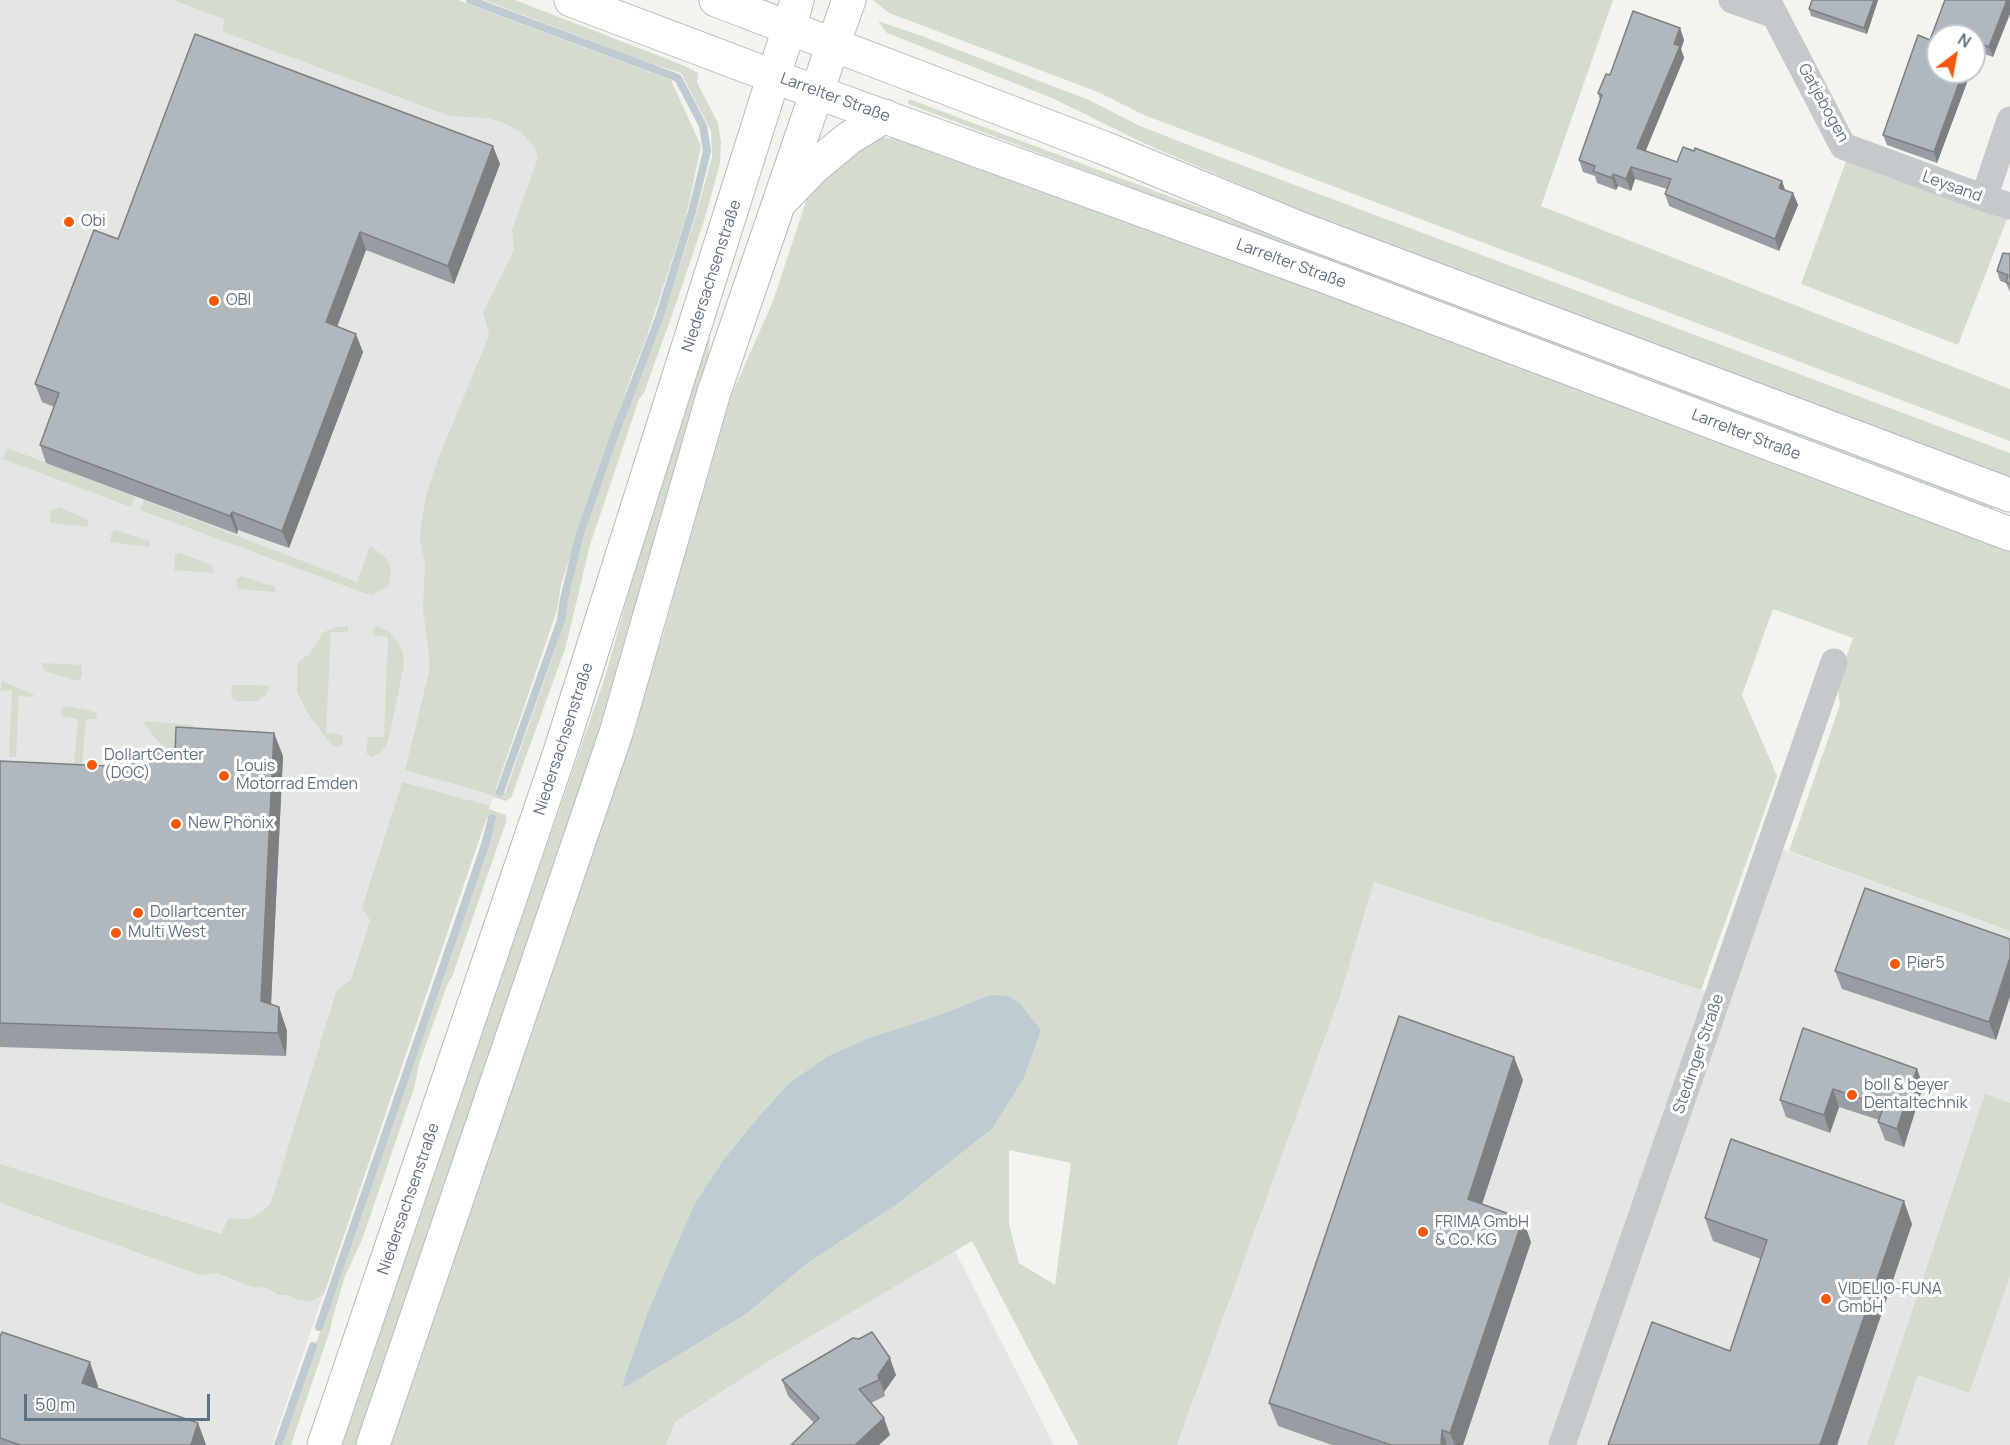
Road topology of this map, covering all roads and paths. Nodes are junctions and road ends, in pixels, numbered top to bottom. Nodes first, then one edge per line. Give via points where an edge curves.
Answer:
1 (571, 0) edge
2 (717, 0) edge
3 (849, 0) edge
4 (1732, 0) edge
5 (1771, 7) edge
6 (793, 14) edge
7 (832, 45) junction
8 (775, 77) junction
9 (816, 91) junction
10 (885, 116) junction
11 (2010, 120) edge
12 (1894, 166) joint
13 (1983, 198) junction
14 (777, 204) junction
15 (2010, 206) edge
16 (2010, 495) edge
17 (2010, 534) edge
18 (1834, 662) dead end
19 (324, 1445) edge
20 (373, 1445) edge
21 (1563, 1445) edge

1 - 8 main road, Larrelter Straße
2 - 6 main road
3 - 7 main road
4 - 5 street, Gatjebogen
5 - 12 street, Gatjebogen via 1843,146
6 - 7 main road
6 - 8 main road, Niedersachsenstraße
7 - 9 main road
7 - 16 main road via 1104,148 1306,231
8 - 9 main road, Larrelter Straße
8 - 19 main road, Niedersachsenstraße via 561,752
9 - 10 main road, Larrelter Straße
9 - 14 main road
10 - 14 main road via 849,138
10 - 17 main road, Larrelter Straße
11 - 13 street
12 - 13 street, Leysand
13 - 15 street, Leysand
14 - 20 main road via 714,392 616,733
18 - 21 street, Stedinger Straße

